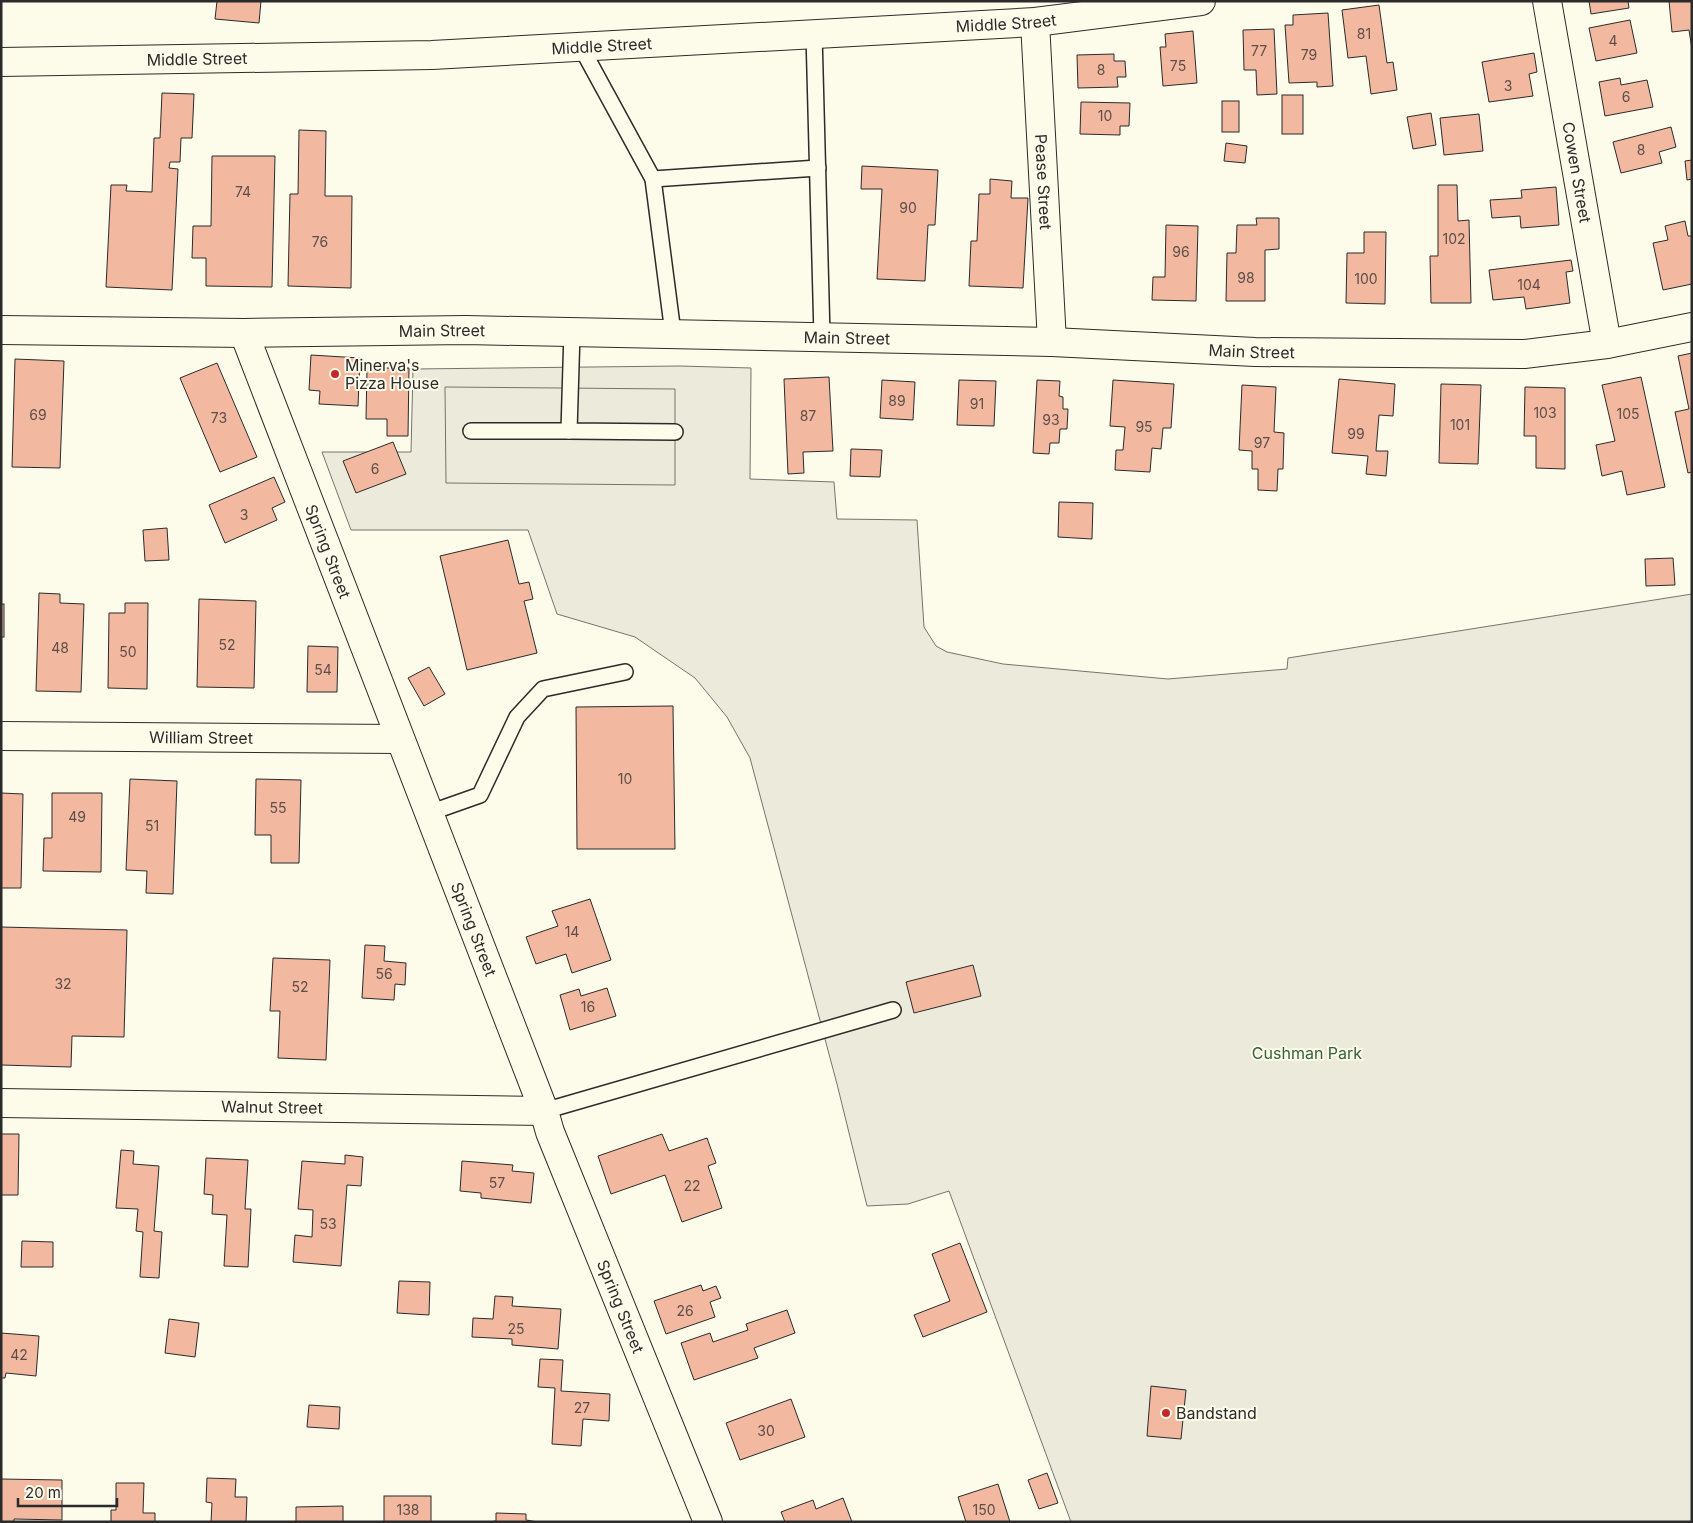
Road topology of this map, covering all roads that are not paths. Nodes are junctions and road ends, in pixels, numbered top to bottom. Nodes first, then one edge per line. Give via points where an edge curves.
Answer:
1 (1202, 1) edge
2 (1548, 1) edge
3 (1035, 22) junction
4 (814, 34) junction
5 (581, 47) junction
6 (1, 62) edge
7 (818, 168) junction
8 (653, 179) junction
9 (1692, 327) edge
10 (1, 330) edge
11 (572, 332) junction
12 (244, 333) junction
13 (673, 333) junction
14 (822, 336) junction
15 (1052, 342) junction
16 (1607, 344) junction
17 (471, 431) dead end
18 (569, 432) junction
19 (675, 432) dead end
20 (625, 672) dead end
21 (1, 736) edge
22 (400, 739) junction
23 (429, 813) junction
24 (893, 1010) dead end
25 (1, 1103) edge
26 (544, 1111) junction
27 (708, 1522) edge

1 - 3 street, Middle Street
2 - 16 street, Cowen Street
3 - 4 street, Middle Street
3 - 15 street, Pease Street
4 - 5 street, Middle Street
4 - 7 lane
5 - 6 street, Middle Street via 432,55
5 - 8 lane
7 - 8 lane
7 - 14 lane
8 - 13 lane
9 - 16 street, Main Street
10 - 12 street, Main Street
11 - 12 street, Main Street
11 - 13 street, Main Street
11 - 18 lane
12 - 22 street, Spring Street
13 - 14 street, Main Street
14 - 15 street, Main Street
15 - 16 street, Main Street via 1255,352 1524,354
17 - 18 lane
18 - 19 lane
20 - 23 lane via 543,689 516,717 480,795
21 - 22 street, William Street
22 - 23 street, Spring Street
23 - 26 street, Spring Street
24 - 26 lane
25 - 26 street, Walnut Street
26 - 27 street, Spring Street

